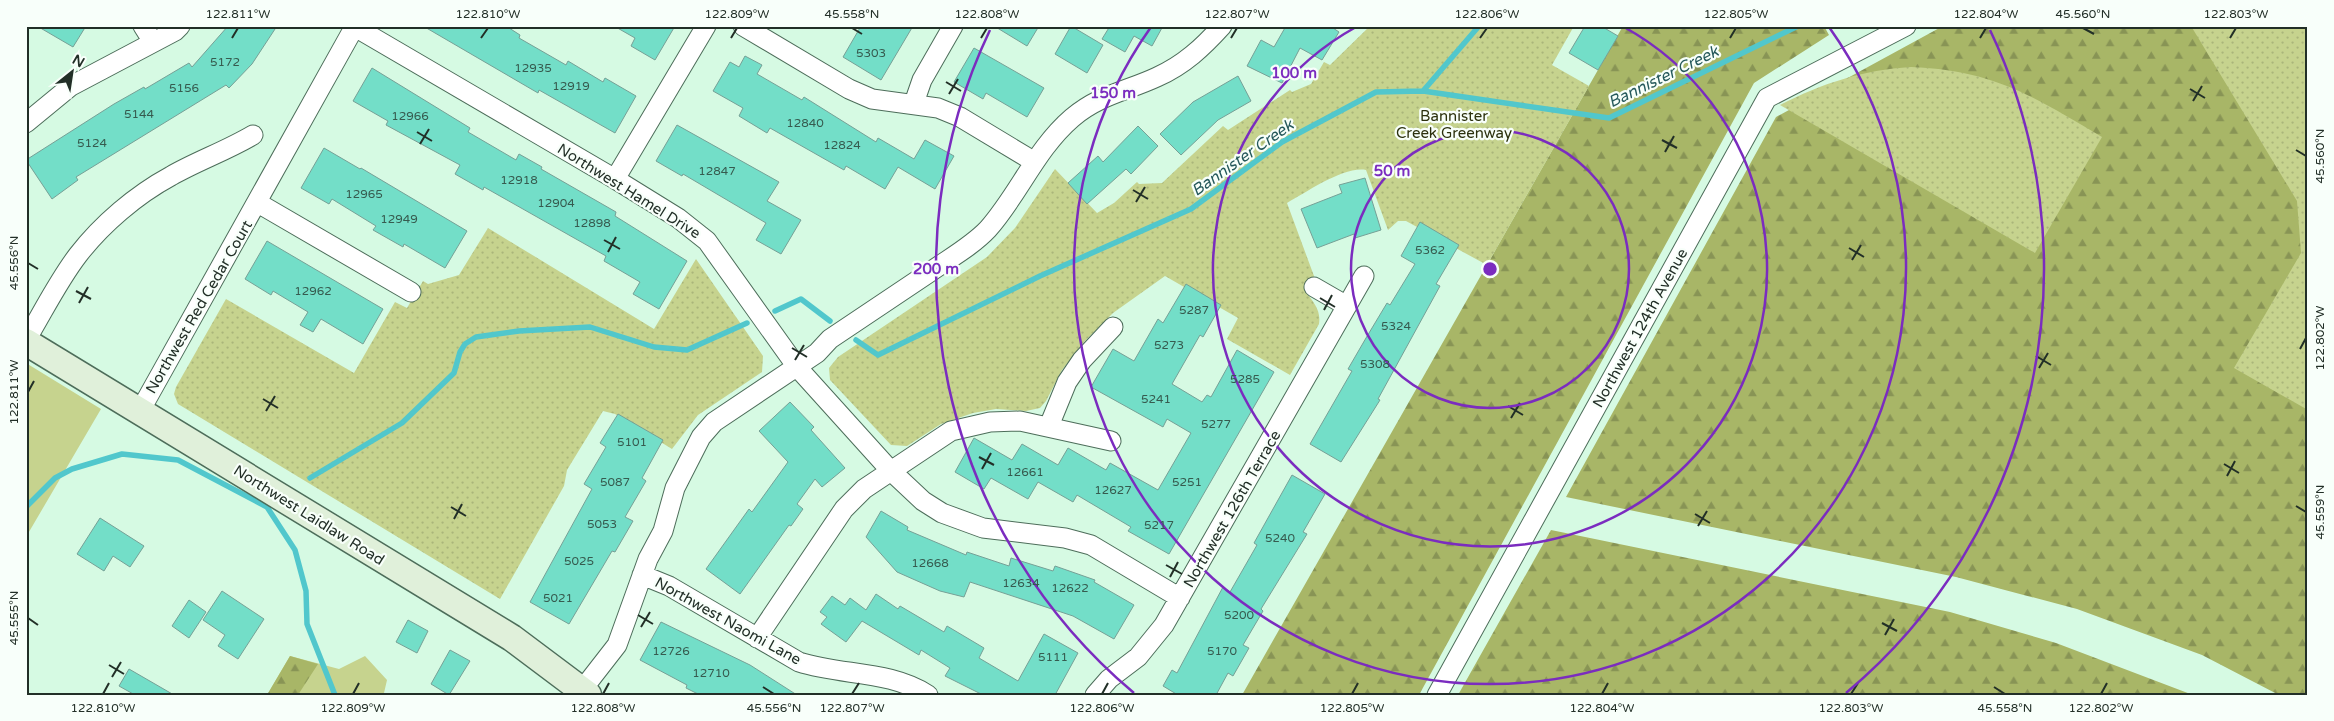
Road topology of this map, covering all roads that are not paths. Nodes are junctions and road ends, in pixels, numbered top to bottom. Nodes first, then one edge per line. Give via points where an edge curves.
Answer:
1 (143, 26) edge
2 (180, 26) edge
3 (706, 26) edge
4 (743, 26) edge
5 (953, 26) edge
6 (1222, 26) edge
7 (1906, 26) edge
8 (355, 27) edge
9 (153, 42) junction
10 (914, 103) junction
11 (26, 123) edge
12 (252, 135) dead end
13 (1033, 161) junction
14 (615, 179) junction
15 (258, 203) junction
16 (1364, 276) dead end
17 (1314, 288) dead end
18 (411, 292) dead end
19 (1346, 306) junction
20 (1114, 327) dead end
21 (26, 341) edge
22 (797, 367) junction
23 (140, 411) junction
24 (1049, 426) junction
25 (1111, 440) dead end
26 (890, 470) junction
27 (642, 575) junction
28 (1180, 598) junction
29 (757, 638) junction
30 (583, 693) edge
31 (928, 695) edge
32 (1095, 695) edge
33 (1437, 695) edge

1 - 9 street
2 - 9 street
3 - 14 street
4 - 10 street via 849,90 872,99
5 - 10 street via 922,80
6 - 13 street via 1193,56 1174,69 1110,94 1073,117
7 - 33 street, Northwest 124th Avenue via 1768,98
8 - 14 street, Northwest Hamel Drive
8 - 15 street, Northwest Red Cedar Court
9 - 11 street via 71,86
10 - 13 street via 960,117
12 - 21 street via 170,176 100,230 78,256
13 - 22 street via 1000,213 973,243 830,339
14 - 22 street, Northwest Hamel Drive via 678,218 707,241
15 - 18 street, Northwest Red Cedar Court
15 - 23 street, Northwest Red Cedar Court
16 - 19 street, Northwest 126th Terrace
17 - 19 street
19 - 28 street, Northwest 126th Terrace
20 - 24 street via 1082,360 1067,382
21 - 23 main road, Northwest Laidlaw Road
22 - 26 street, Northwest Hamel Drive
22 - 27 street via 714,422 701,437 675,488 663,531
23 - 30 main road, Northwest Laidlaw Road via 512,638
24 - 25 street
24 - 26 street via 1020,421 990,422 951,431
26 - 28 street, Northwest Hamel Drive via 942,513 983,528 1065,538 1091,545
26 - 29 street via 844,509
27 - 29 street, Northwest Naomi Lane via 669,586
27 - 30 street via 617,645
28 - 32 street, Northwest 126th Terrace via 1153,640
29 - 31 street, Northwest Naomi Lane via 800,662 823,669 892,678

